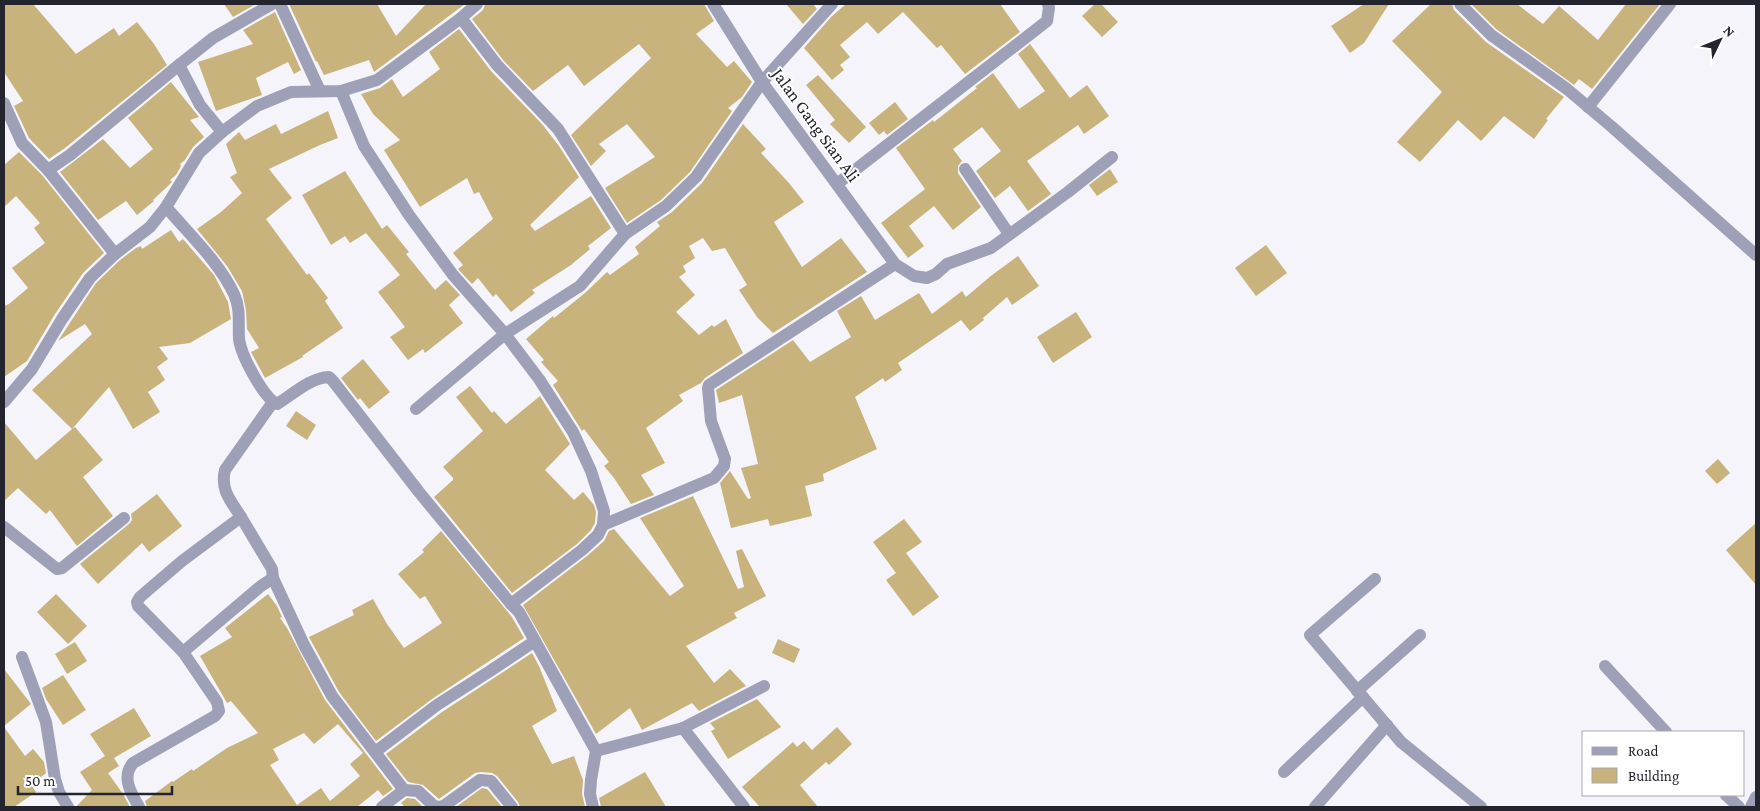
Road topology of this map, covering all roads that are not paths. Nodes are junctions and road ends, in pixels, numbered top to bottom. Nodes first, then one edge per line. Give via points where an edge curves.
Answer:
1 (272, 4) edge
2 (280, 4) edge
3 (477, 4) edge
4 (713, 4) edge
5 (832, 4) edge
6 (1048, 4) edge
7 (1461, 4) edge
8 (1670, 4) edge
9 (461, 18) junction
10 (179, 65) junction
11 (762, 82) junction
12 (341, 91) junction
13 (320, 92) junction
14 (4, 103) edge
15 (1588, 107) junction
16 (8, 124) edge
17 (222, 132) junction
18 (1112, 157) dead end
19 (965, 169) dead end
20 (48, 170) junction
21 (838, 184) junction
22 (166, 207) junction
23 (624, 234) junction
24 (1009, 234) junction
25 (114, 254) junction
26 (1756, 256) edge
27 (895, 264) junction
28 (505, 334) junction
29 (4, 402) edge
30 (273, 402) junction
31 (416, 409) dead end
32 (124, 518) dead end
33 (241, 518) junction
34 (603, 525) junction
35 (4, 527) edge
36 (273, 578) junction
37 (1375, 579) dead end
38 (511, 604) junction
39 (1420, 634) dead end
40 (535, 641) junction
41 (183, 652) junction
42 (22, 657) dead end
43 (1605, 666) dead end
44 (764, 686) dead end
45 (1360, 694) junction
46 (1387, 725) junction
47 (684, 728) junction
48 (1665, 731) edge
49 (596, 751) junction
50 (375, 752) junction
51 (1284, 772) dead end
52 (404, 790) junction
53 (1727, 796) edge
54 (1756, 797) edge
55 (68, 807) edge
56 (139, 807) edge
57 (382, 807) edge
58 (440, 807) edge
59 (512, 807) edge
60 (593, 807) edge
61 (744, 807) edge
62 (1316, 807) edge
63 (1481, 807) edge
64 (1739, 807) edge
65 (1750, 807) edge

1 - 10 street via 213,38
2 - 13 street
3 - 9 street
4 - 11 street, Jalan Gang Sian Ali
5 - 11 street
6 - 21 street via 1047,20
7 - 15 street via 1491,35
8 - 15 street
9 - 12 street via 377,80
9 - 23 street via 497,65 558,130
10 - 17 street via 200,105
10 - 20 street via 77,150
11 - 21 street, Jalan Gang Sian Ali
11 - 23 street via 696,177 666,206
12 - 13 street
12 - 28 street via 364,146 409,215 452,275
13 - 17 street via 291,92 257,106
14 - 16 street
15 - 26 street
16 - 20 street
17 - 22 street via 199,153
18 - 24 street
19 - 24 street
20 - 25 street
21 - 27 street, Jalan Gang Sian Ali
22 - 25 street via 150,227
22 - 30 street via 221,271 235,295 242,352
23 - 28 street via 580,286
24 - 27 street via 990,248 947,264 927,278 914,276
25 - 29 street via 90,278 32,369
27 - 34 street via 709,385 711,421 725,459 724,466 714,478
28 - 31 street
28 - 34 street via 573,432 604,511
30 - 33 street via 222,479 224,490
30 - 38 street via 277,404 320,377 329,377
32 - 35 street via 57,569
33 - 36 street via 272,569
33 - 41 street via 182,561 138,600 138,606
34 - 38 street via 598,535 582,550
36 - 41 street
36 - 50 street via 332,696
37 - 45 street via 1310,635
38 - 40 street
39 - 45 street
40 - 49 street
40 - 50 street via 437,705
41 - 56 street via 217,702 219,711 133,763 128,769 128,786
42 - 55 street via 46,722 55,779
43 - 48 street
44 - 47 street
45 - 46 street
45 - 51 street
46 - 62 street
46 - 63 street via 1401,742
47 - 49 street
47 - 61 street
49 - 60 street via 590,794
50 - 52 street
52 - 57 street
52 - 58 street via 418,791 434,806
53 - 64 street
54 - 65 street
58 - 59 street via 480,780 491,781

